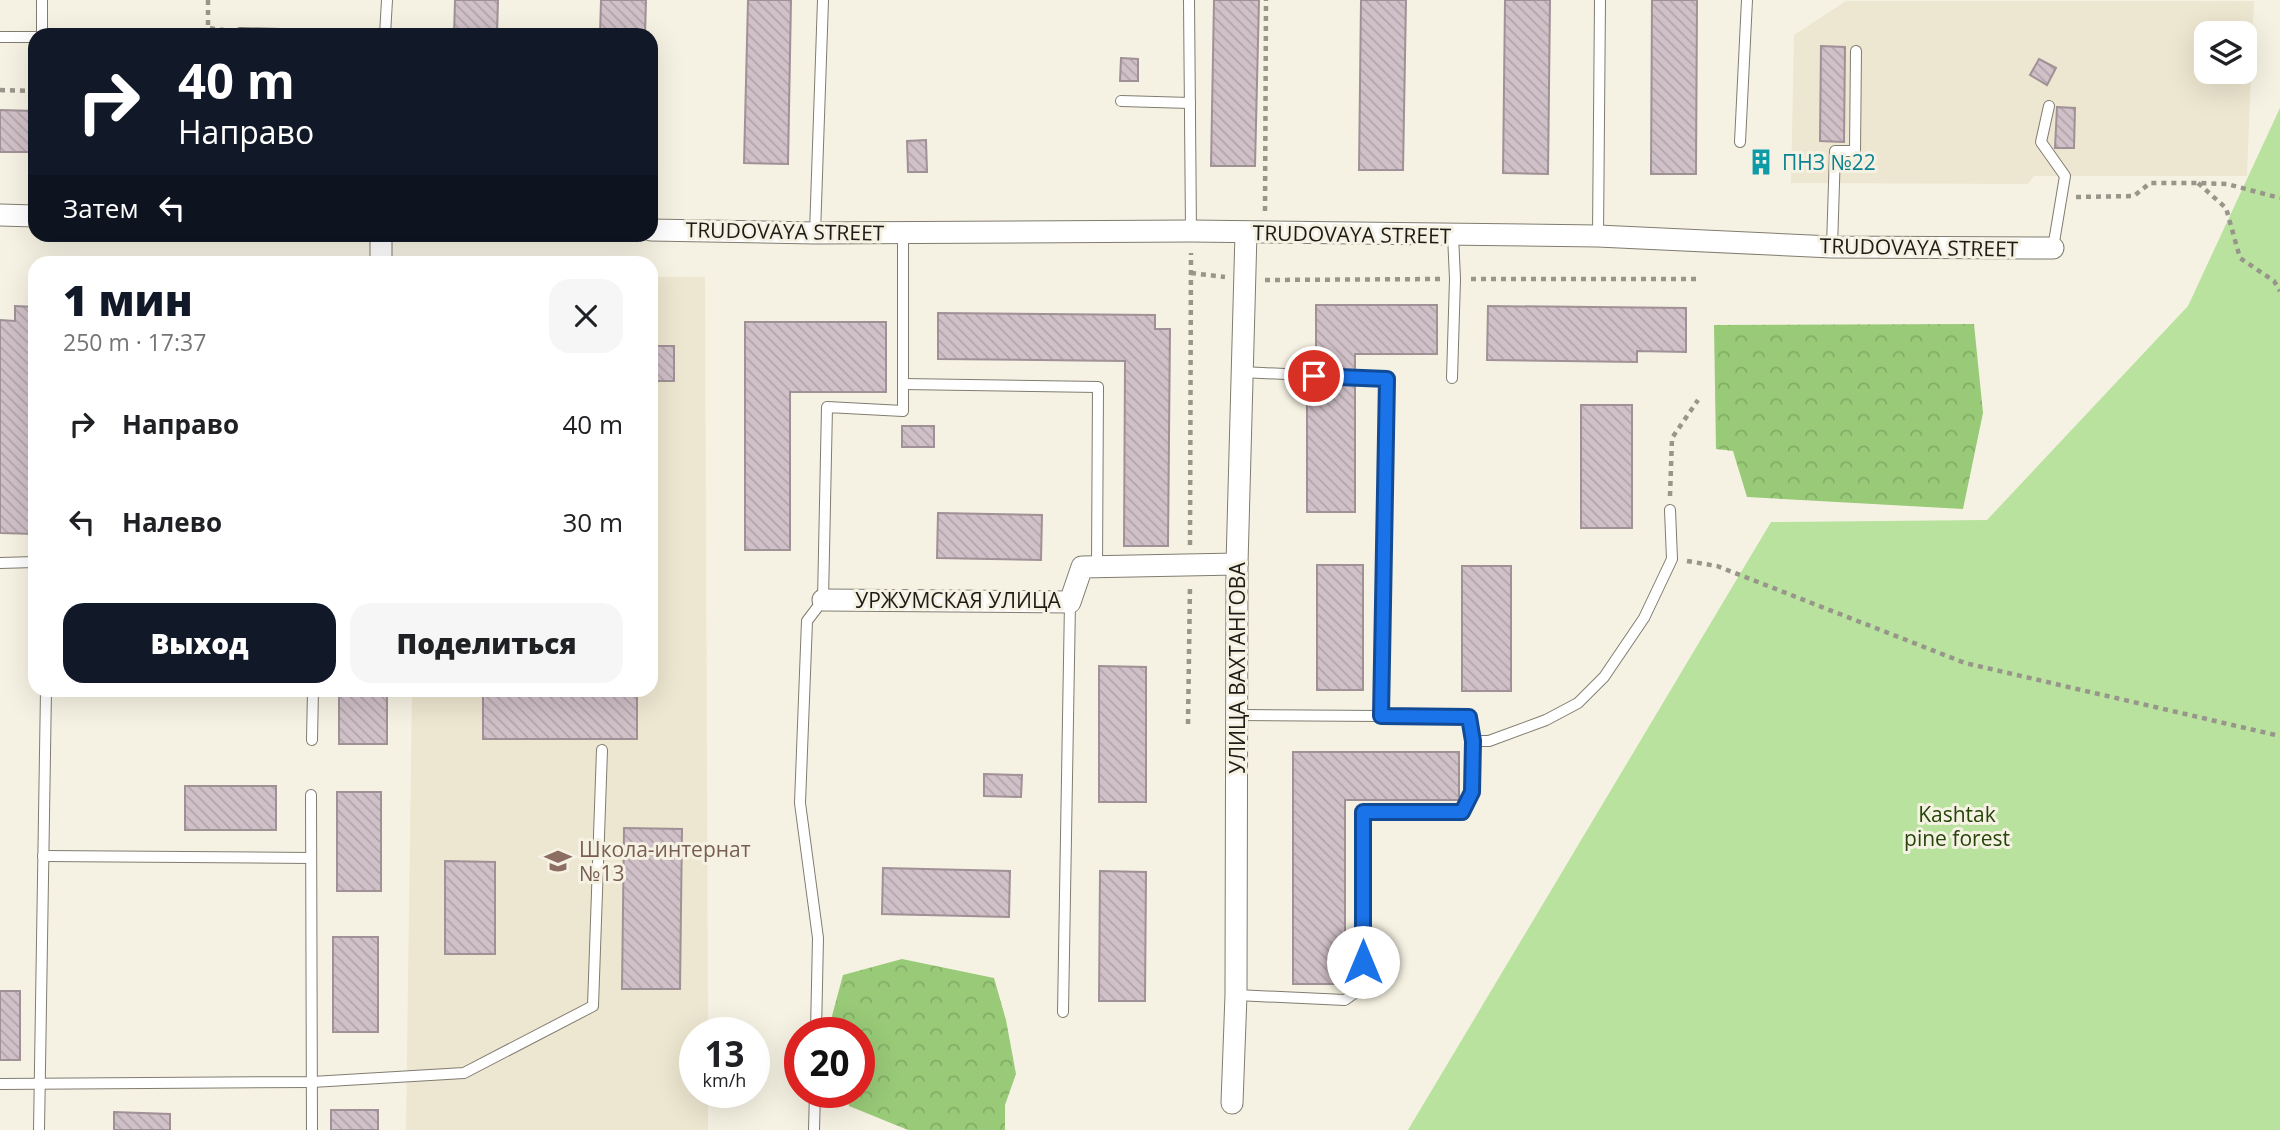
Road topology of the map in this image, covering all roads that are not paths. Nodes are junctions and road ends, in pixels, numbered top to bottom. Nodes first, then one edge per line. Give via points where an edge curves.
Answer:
1 (42, 0) edge
2 (387, 0) edge
3 (823, 0) edge
4 (1189, 0) edge
5 (1600, 0) edge
6 (1747, 0) edge
7 (42, 28) edge
8 (385, 28) edge
9 (0, 37) edge
10 (28, 37) edge
11 (1856, 51) dead end
12 (1121, 102) dead end
13 (1190, 103) junction
14 (2049, 106) dead end
15 (1740, 142) dead end
16 (0, 215) edge
17 (28, 216) edge
18 (658, 230) edge
19 (1191, 231) junction
20 (815, 233) junction
21 (903, 233) junction
22 (1256, 233) junction
23 (1453, 235) junction
24 (1598, 236) junction
25 (1832, 247) junction
26 (2053, 248) joint
27 (1242, 372) junction
28 (1452, 378) dead end
29 (903, 384) junction
30 (1670, 510) road end
31 (28, 562) edge
32 (0, 563) edge
33 (1237, 565) junction
34 (1097, 567) junction
35 (823, 600) junction
36 (1070, 602) junction
37 (46, 697) edge
38 (313, 697) edge
39 (1238, 715) junction
40 (1381, 716) junction
41 (312, 740) dead end
42 (1473, 741) junction
43 (602, 750) dead end
44 (311, 795) dead end
45 (43, 856) junction
46 (311, 858) junction
47 (1236, 995) junction
48 (1063, 1012) dead end
49 (816, 1017) edge
50 (312, 1082) junction
51 (0, 1084) edge
52 (39, 1084) junction
53 (1231, 1103) dead end
54 (815, 1108) edge
55 (39, 1130) edge
56 (312, 1130) edge
57 (814, 1130) edge

1 - 7 lane
2 - 8 lane
3 - 20 lane
4 - 13 lane
5 - 24 lane
6 - 15 lane
9 - 10 lane
11 - 25 lane via 1855,150 1835,151
12 - 13 lane
13 - 19 lane
14 - 26 lane via 2041,142 2065,176
16 - 17 street
18 - 20 street, TRUDOVAYA STREET
19 - 21 street, TRUDOVAYA STREET
19 - 22 street, TRUDOVAYA STREET
20 - 21 street, TRUDOVAYA STREET
21 - 29 lane
22 - 23 street, TRUDOVAYA STREET
22 - 27 street, УЛИЦА ВАХТАНГОВА
23 - 24 street, TRUDOVAYA STREET
23 - 28 lane
24 - 25 street, TRUDOVAYA STREET
25 - 26 street, TRUDOVAYA STREET
27 - 33 street, УЛИЦА ВАХТАНГОВА
27 - 40 lane via 1387,379
29 - 34 lane via 1098,387
29 - 35 lane via 903,411 827,407
30 - 42 lane via 1672,559 1644,618 1604,677 1578,703 1546,720 1489,741
31 - 32 lane
33 - 34 street
33 - 39 street, УЛИЦА ВАХТАНГОВА
34 - 36 street, УРЖУМСКАЯ УЛИЦА via 1082,567
35 - 36 street, УРЖУМСКАЯ УЛИЦА
35 - 49 lane via 807,621 800,803 818,939
36 - 48 lane
37 - 45 lane
38 - 41 lane
39 - 40 lane
39 - 47 street, УЛИЦА ВАХТАНГОВА
40 - 42 lane via 1469,717
42 - 47 lane via 1472,792 1462,812 1363,812 1363,987 1345,1000
43 - 50 lane via 593,1006 464,1073
44 - 46 lane
45 - 46 lane
45 - 52 lane
46 - 50 lane
47 - 53 street, УЛИЦА ВАХТАНГОВА
50 - 52 lane
50 - 56 lane
51 - 52 lane
52 - 55 lane
54 - 57 lane

